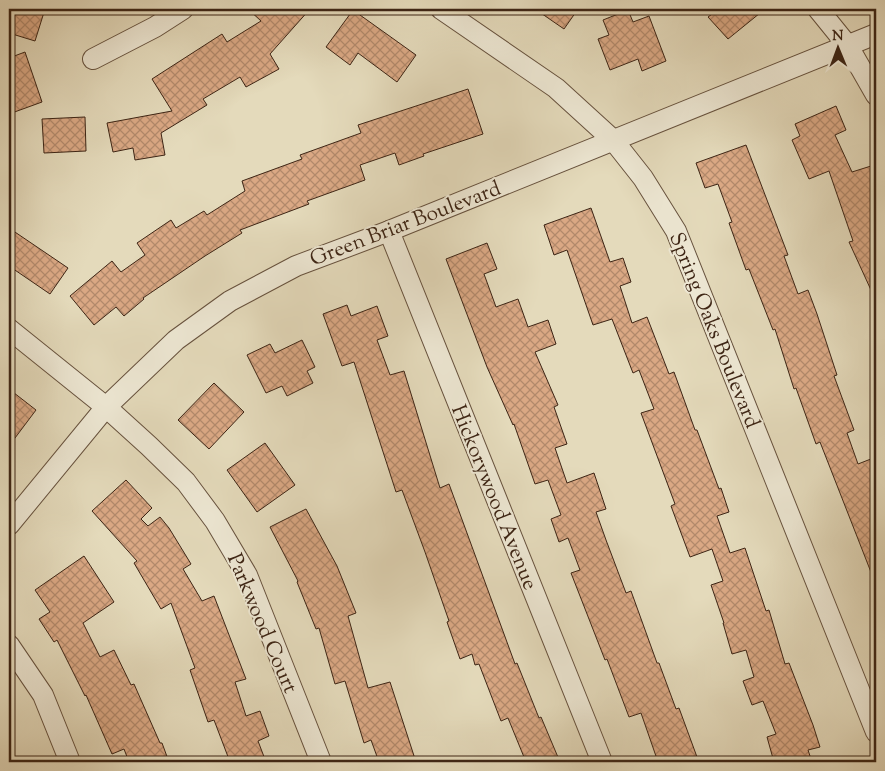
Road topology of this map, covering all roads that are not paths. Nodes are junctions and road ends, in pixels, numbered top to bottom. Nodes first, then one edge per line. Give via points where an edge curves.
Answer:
1 (183, 9) edge
2 (441, 9) edge
3 (818, 9) edge
4 (876, 34) edge
5 (848, 46) junction
6 (92, 59) dead end
7 (876, 95) edge
8 (613, 140) junction
9 (389, 231) junction
10 (9, 329) edge
11 (106, 407) junction
12 (9, 525) edge
13 (9, 645) edge
14 (876, 732) edge
15 (70, 762) edge
16 (321, 762) edge
17 (602, 762) edge

1 - 6 street
2 - 8 street, Spring Oaks Boulevard via 556,88
3 - 5 street
4 - 5 street, Green Briar Boulevard
5 - 7 street
5 - 8 street, Green Briar Boulevard
8 - 9 street, Green Briar Boulevard
8 - 14 street, Spring Oaks Boulevard via 643,178 676,231
9 - 11 street, Green Briar Boulevard via 296,266 230,301 176,340
9 - 17 street, Hickorywood Avenue
10 - 11 street, Parkwood Court
11 - 12 street, Green Briar Boulevard
11 - 16 street, Parkwood Court via 186,482 220,529 247,575
13 - 15 street via 43,695

